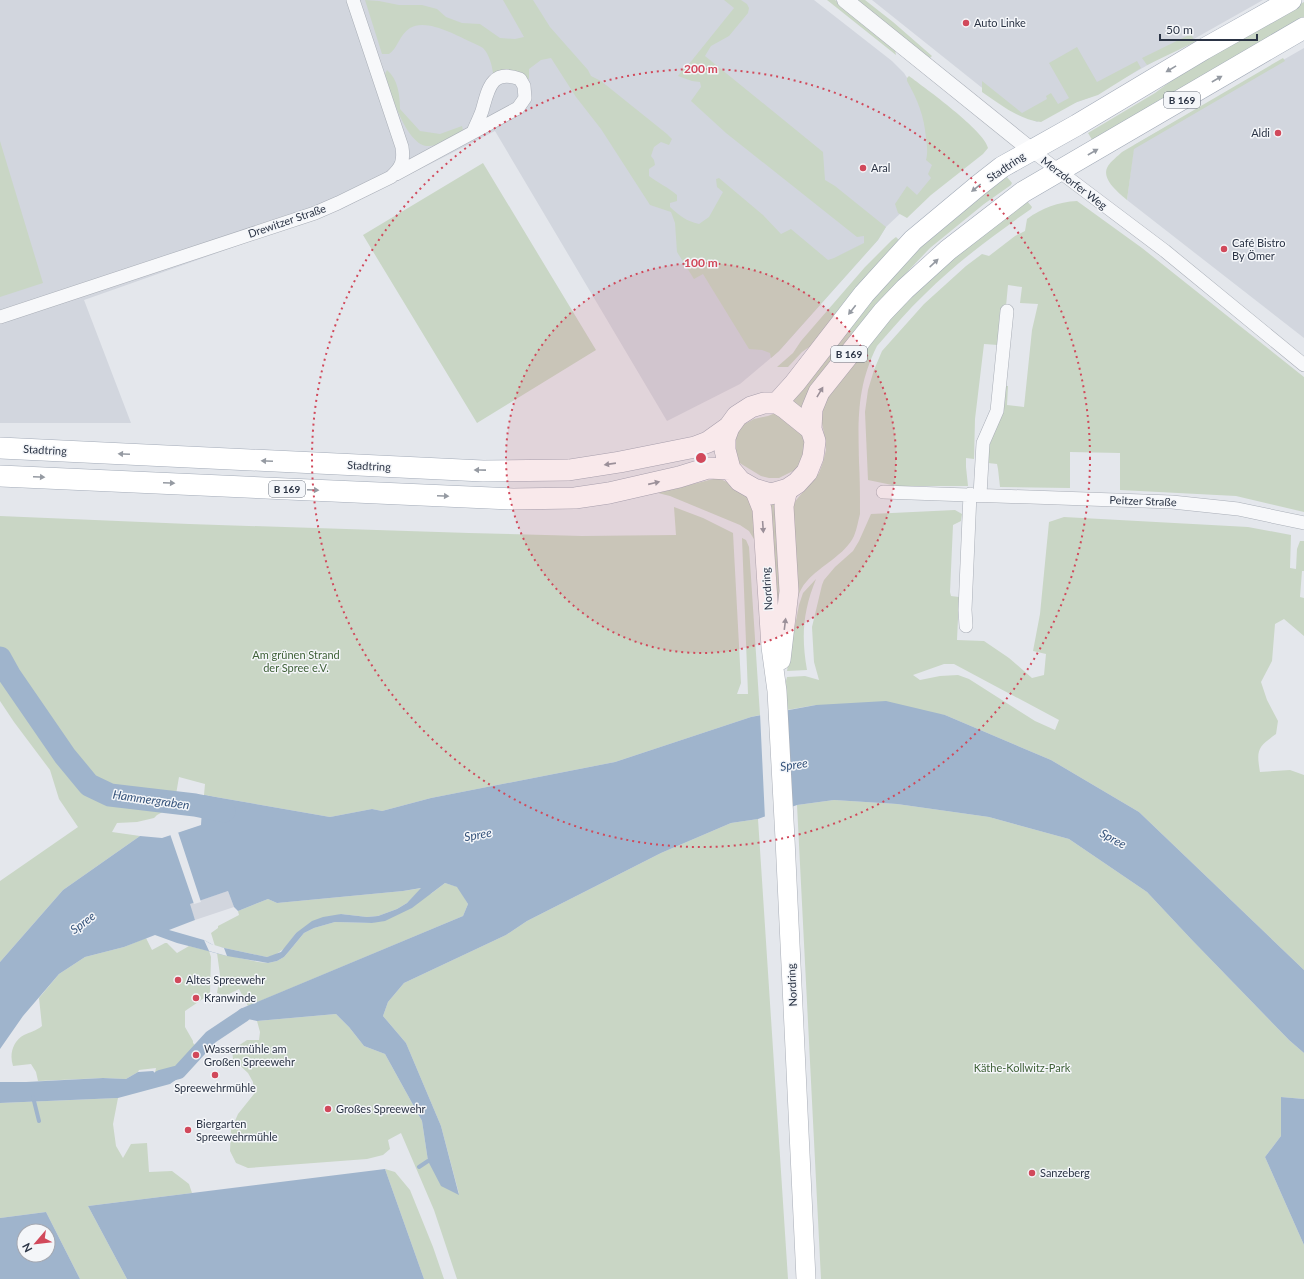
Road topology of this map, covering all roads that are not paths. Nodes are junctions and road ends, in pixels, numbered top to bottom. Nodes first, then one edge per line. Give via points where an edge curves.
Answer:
1 (353, 0) edge
2 (845, 0) edge
3 (1291, 0) edge
4 (1304, 28) edge
5 (473, 132) junction
6 (1031, 150) junction
7 (1059, 171) junction
8 (391, 177) junction
9 (1007, 311) dead end
10 (0, 317) edge
11 (1304, 365) edge
12 (777, 403) junction
13 (729, 427) junction
14 (811, 429) junction
15 (0, 448) edge
16 (730, 469) junction
17 (0, 476) edge
18 (754, 489) junction
19 (788, 489) junction
20 (883, 492) dead end
21 (975, 495) junction
22 (1304, 523) edge
23 (966, 626) dead end
24 (777, 691) junction
25 (806, 1279) edge

1 - 8 street, Drewitzer Straße via 402,147 403,162
2 - 6 street, Merzdorfer Weg
3 -> 6 main road, Stadtring / B 169
7 -> 4 main road, B 169
5 - 5 street via 518,108 525,98 524,86 520,79 509,75 492,83
5 - 8 street
6 - 7 street, Merzdorfer Weg
6 -> 12 main road, Stadtring / B 169 via 1002,168 913,240 864,294
7 - 11 street, Merzdorfer Weg via 1165,251
14 -> 7 main road, B 169 via 812,409 819,392 883,312 905,289 948,250 1023,192
8 - 10 street, Drewitzer Straße via 315,212
9 - 21 street via 997,411 983,443
12 - 13 main road, Stadtring via 751,407 737,416
12 - 14 main road
13 -> 15 main road, Stadtring via 695,448 569,470 483,471
13 - 16 main road, B 169 via 725,450
14 - 19 main road, B 169 via 815,441 813,457 806,472
17 -> 16 main road, B 169 via 513,499 582,497 679,477 708,468
16 - 18 main road, B 169 via 740,481
18 - 19 main road, B 169 via 771,494
18 -> 24 main road, Nordring via 762,509 771,647
24 -> 19 main road, Nordring via 788,591 784,506
20 - 21 street, Peitzer Straße
21 - 22 street, Peitzer Straße via 1172,502 1238,509
21 - 23 street via 965,610
24 - 25 main road, Nordring

